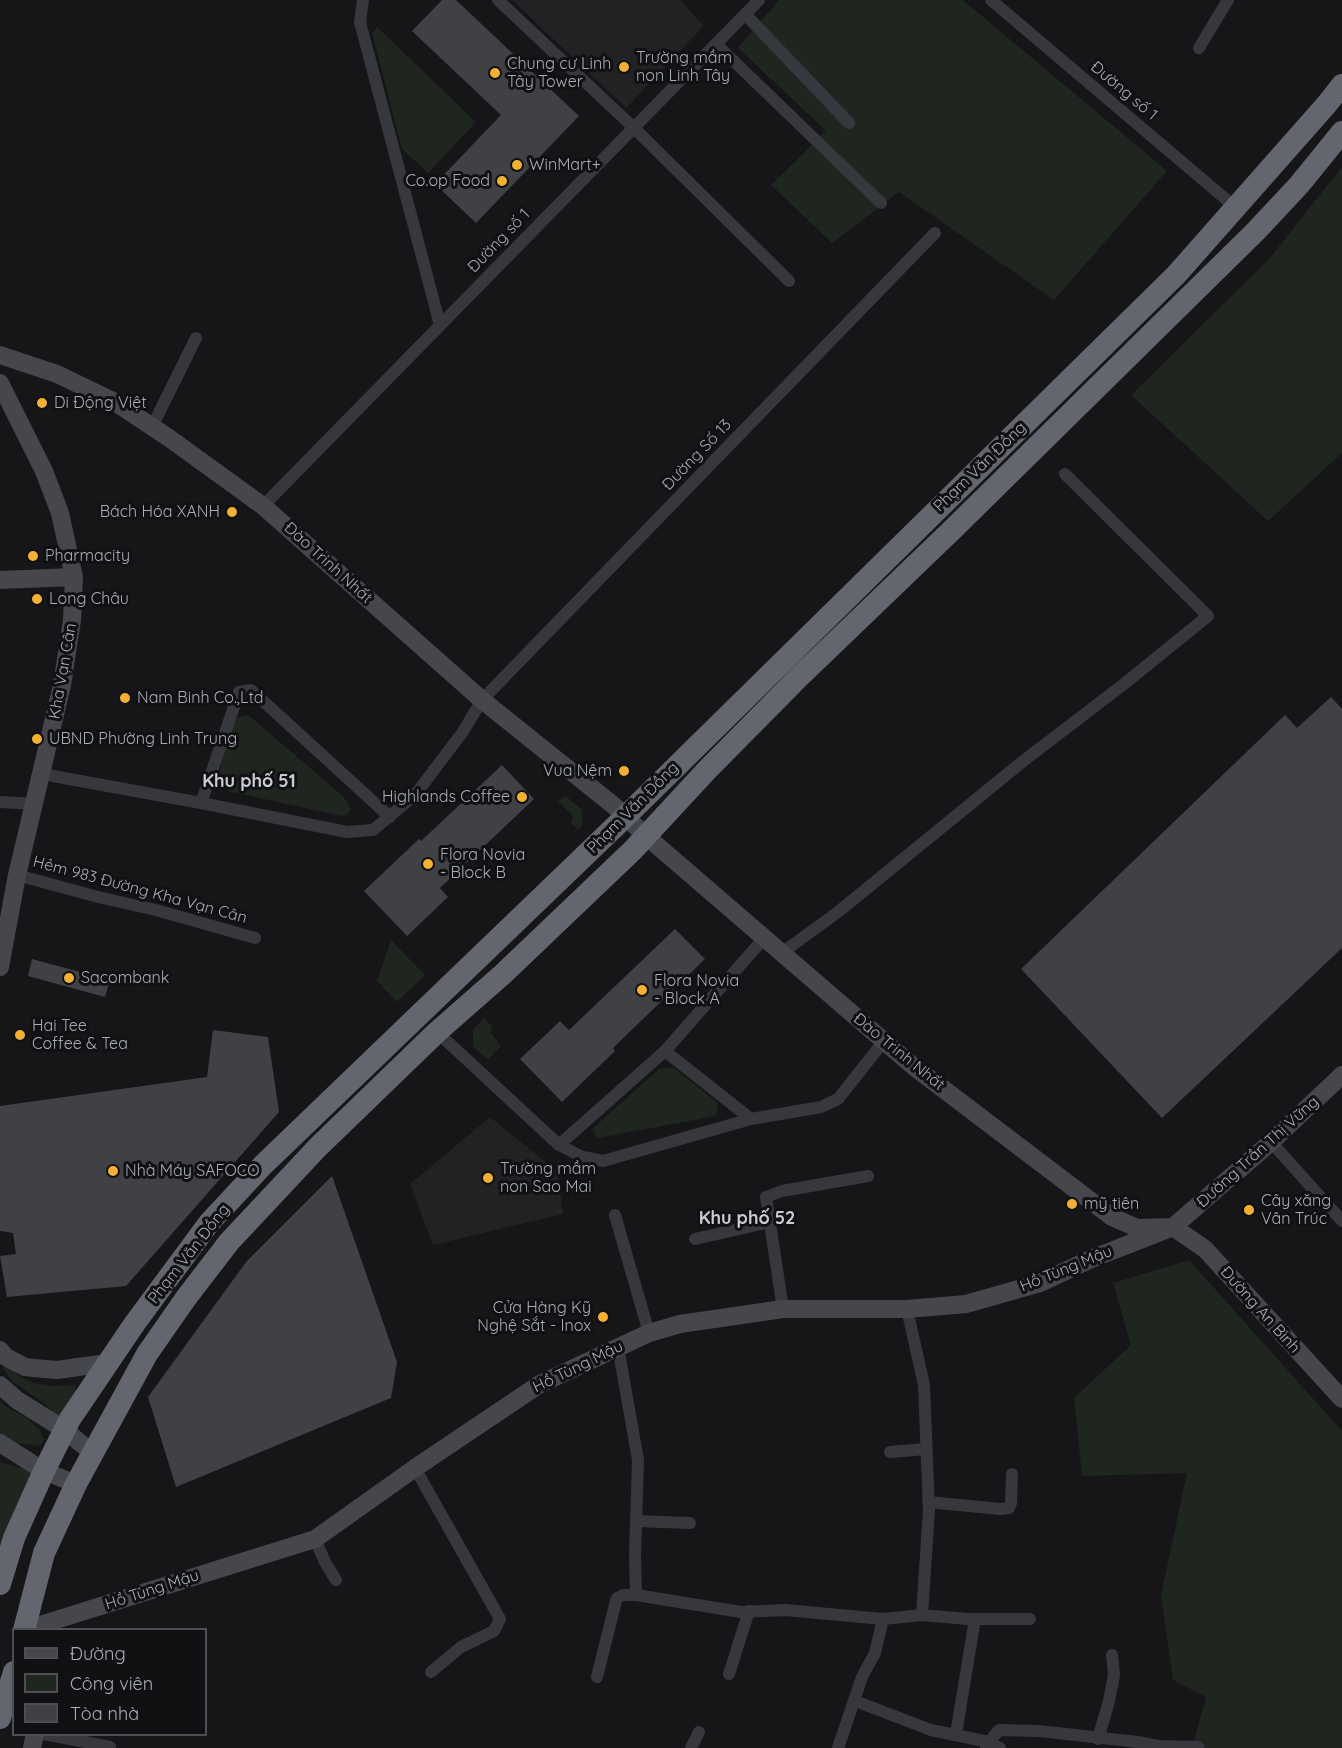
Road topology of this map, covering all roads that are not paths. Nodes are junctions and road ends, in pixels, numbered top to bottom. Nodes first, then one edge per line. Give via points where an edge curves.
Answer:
1 (363, 0) edge
2 (498, 0) edge
3 (759, 0) edge
4 (990, 0) edge
5 (1228, 0) edge
6 (745, 14) junction
7 (716, 44) junction
8 (1199, 48) dead end
9 (1342, 85) edge
10 (849, 123) dead end
11 (634, 128) junction
12 (1342, 132) edge
13 (881, 203) dead end
14 (1235, 207) junction
15 (935, 233) dead end
16 (789, 281) dead end
17 (440, 325) junction
18 (196, 338) dead end
19 (0, 355) edge
20 (0, 383) edge
21 (152, 427) junction
22 (1065, 474) dead end
23 (263, 506) junction
24 (74, 578) junction
25 (0, 580) edge
26 (482, 700) junction
27 (42, 774) junction
28 (0, 802) edge
29 (201, 802) junction
30 (35, 804) junction
31 (626, 816) junction
32 (390, 817) junction
33 (646, 836) junction
34 (17, 875) junction
35 (765, 937) junction
36 (255, 938) dead end
37 (783, 952) junction
38 (0, 967) edge
39 (437, 1032) junction
40 (884, 1041) junction
41 (665, 1051) junction
42 (1342, 1075) edge
43 (751, 1119) junction
44 (1271, 1142) junction
45 (560, 1145) junction
46 (868, 1176) dead end
47 (615, 1215) dead end
48 (1342, 1221) edge
49 (770, 1222) junction
50 (1173, 1227) junction
51 (695, 1239) dead end
52 (783, 1309) junction
53 (907, 1309) junction
54 (649, 1333) junction
55 (618, 1347) junction
56 (0, 1350) edge
57 (107, 1363) junction
58 (0, 1385) edge
59 (1342, 1399) edge
60 (65, 1430) junction
61 (0, 1443) edge
62 (926, 1449) junction
63 (890, 1452) dead end
64 (92, 1453) junction
65 (415, 1468) junction
66 (44, 1471) junction
67 (1012, 1474) dead end
68 (76, 1484) junction
69 (928, 1502) junction
70 (636, 1521) junction
71 (690, 1523) dead end
72 (315, 1539) junction
73 (336, 1581) dead end
74 (0, 1584) edge
75 (636, 1594) junction
76 (749, 1611) junction
77 (922, 1615) junction
78 (883, 1619) junction
79 (975, 1619) junction
80 (1030, 1619) dead end
81 (24, 1628) edge
82 (27, 1628) edge
83 (1112, 1655) dead end
84 (431, 1672) dead end
85 (729, 1674) dead end
86 (597, 1677) dead end
87 (12, 1679) edge
88 (855, 1701) junction
89 (0, 1718) edge
90 (699, 1732) dead end
91 (956, 1734) junction
92 (54, 1736) edge
93 (1098, 1739) junction
94 (992, 1746) edge
95 (110, 1747) edge
96 (1157, 1747) edge
97 (691, 1748) edge
98 (837, 1748) edge
99 (1198, 1748) edge

1 - 17 street via 360,22
2 - 11 street
3 - 6 street, Đường số 1
4 - 14 street, Đường số 1
5 - 8 street
6 - 7 street, Đường số 1
6 - 10 street
7 - 11 street, Đường số 1
7 - 13 street
9 - 14 highway, Phạm Văn Đồng
11 - 16 street
11 - 17 street, Đường số 1
12 - 33 highway, Phạm Văn Đồng via 1256,231 800,676
14 - 31 highway, Phạm Văn Đồng via 1176,274
15 - 26 street, Đường Số 13
17 - 23 street, Đường số 1
18 - 21 street
19 - 21 street, Đào Trinh Nhất via 57,374 115,402
20 - 24 street, Kha Vạn Cân via 45,471 60,513
21 - 23 street, Đào Trinh Nhất
22 - 37 street via 1208,616
23 - 26 street, Đào Trinh Nhất
24 - 25 street
24 - 27 street, Kha Vạn Cân via 62,685
26 - 31 street, Đào Trinh Nhất
26 - 32 street, Đường Số 13 via 415,795
27 - 29 street, Đường Số 13
27 - 30 street, Kha Vạn Cân
28 - 30 street
29 - 32 street, Đường Số 13 via 347,832 373,830
29 - 32 street via 239,692 251,690
30 - 34 street, Kha Vạn Cân
31 - 33 street, Đào Trinh Nhất
31 - 57 highway, Phạm Văn Đồng via 263,1165 209,1223
33 - 35 street, Đào Trinh Nhất
33 - 39 highway, Phạm Văn Đồng
34 - 36 street, Hẻm 983 Đường Kha Vạn Cân
34 - 38 street, Kha Vạn Cân
35 - 37 street, Đào Trinh Nhất
35 - 41 street
37 - 40 street, Đào Trinh Nhất
39 - 45 street
39 - 64 highway, Phạm Văn Đồng via 318,1147 229,1242 147,1354
40 - 43 street via 838,1099 821,1107
40 - 50 street, Đào Trinh Nhất via 1112,1216 1137,1228
41 - 43 street
41 - 45 street
42 - 44 street, Đường Trần Thị Vững
43 - 45 street via 603,1161 583,1157
44 - 48 street
44 - 50 street, Đường Trần Thị Vững
46 - 49 street via 766,1197
47 - 54 street
49 - 51 street
49 - 52 street
50 - 53 street, Hồ Tùng Mậu via 1040,1283 966,1304
50 - 59 street, Đường An Bình via 1205,1250
52 - 53 street, Hồ Tùng Mậu
52 - 54 street, Hồ Tùng Mậu via 680,1324
53 - 62 street via 924,1385
54 - 55 street, Hồ Tùng Mậu
55 - 65 street, Hồ Tùng Mậu via 540,1384
55 - 70 street via 638,1460
56 - 57 street via 25,1367 57,1370
57 - 60 highway, Phạm Văn Đồng
58 - 60 street
60 - 64 street
60 - 66 highway, Phạm Văn Đồng
61 - 66 street
62 - 63 street
62 - 69 street
64 - 68 highway, Phạm Văn Đồng
65 - 72 street, Hồ Tùng Mậu
65 - 84 street via 500,1619 494,1631 461,1647
66 - 68 street
66 - 74 highway, Phạm Văn Đồng via 14,1538
67 - 69 street via 1008,1508
68 - 81 highway, Phạm Văn Đồng via 44,1553
69 - 77 street
70 - 71 street
70 - 75 street
72 - 73 street
72 - 82 street, Hồ Tùng Mậu
75 - 76 street
75 - 86 street via 617,1598
76 - 78 street via 785,1610
76 - 85 street
77 - 78 street
77 - 79 street
78 - 88 street via 875,1653
79 - 80 street
79 - 91 street
83 - 93 street via 1114,1675
87 - 89 highway
88 - 91 street via 931,1730
88 - 98 street
90 - 97 street
91 - 94 street
92 - 95 street
93 - 94 street via 999,1730
93 - 96 street
96 - 99 street

